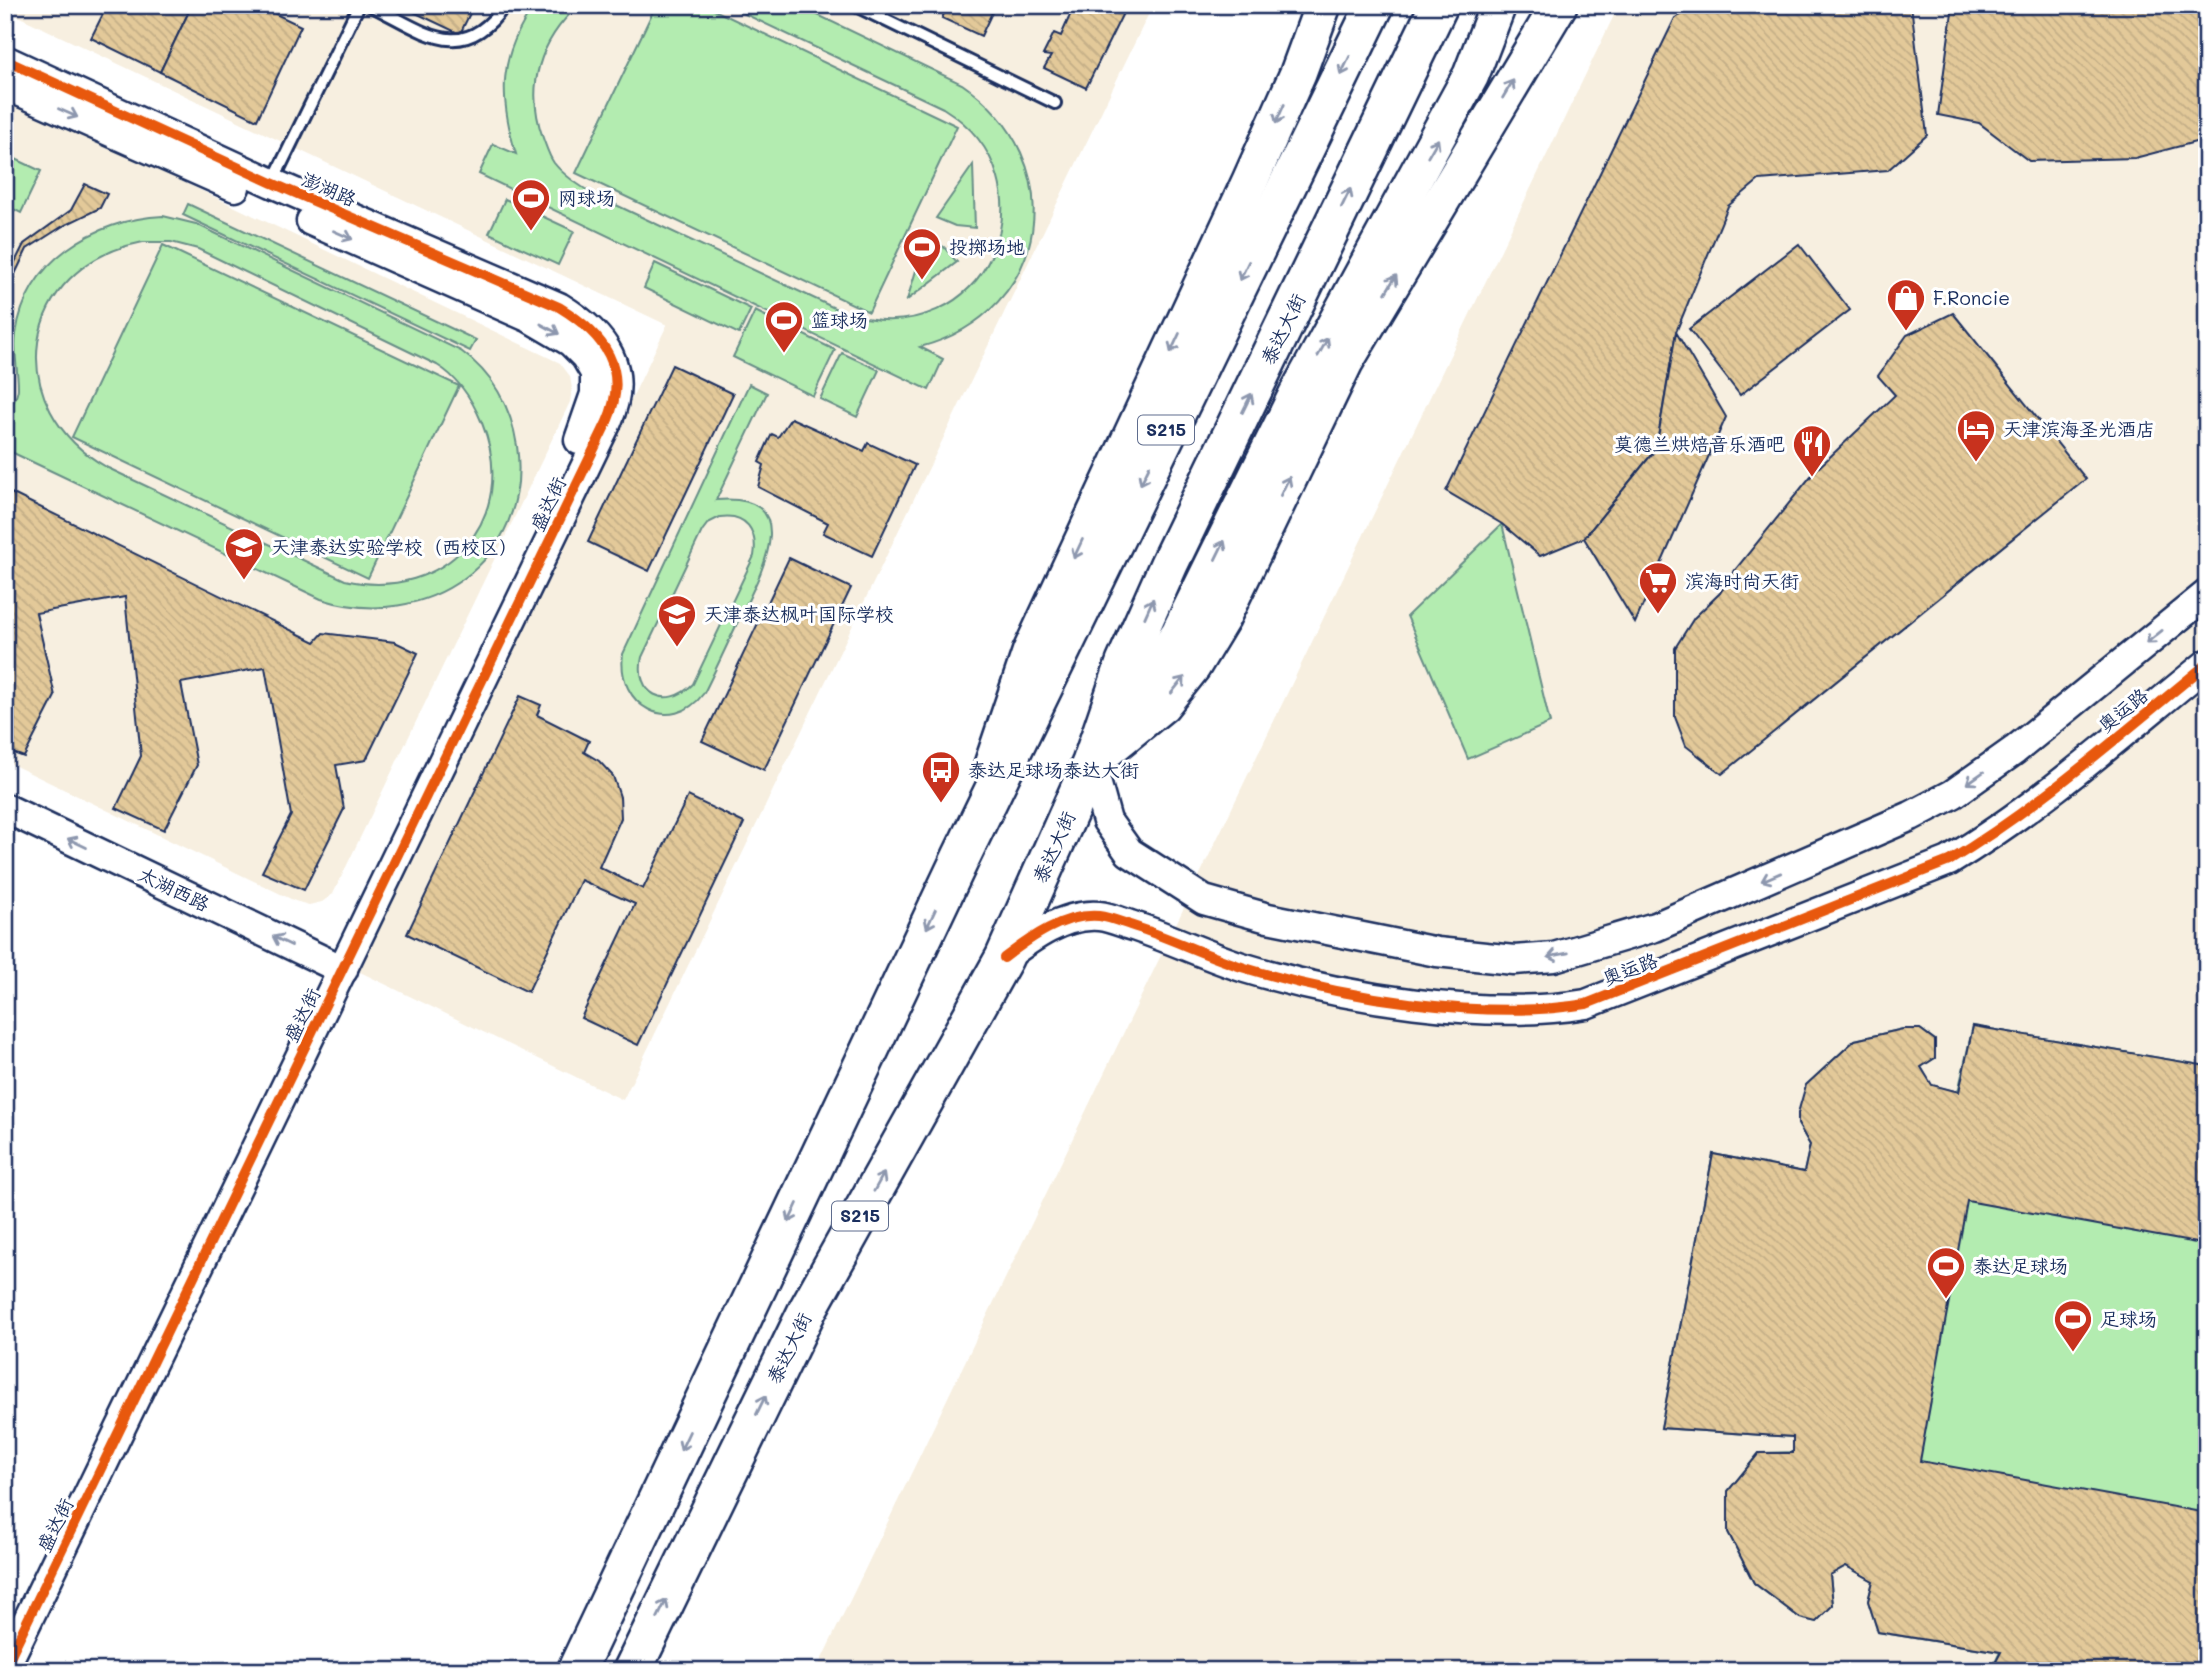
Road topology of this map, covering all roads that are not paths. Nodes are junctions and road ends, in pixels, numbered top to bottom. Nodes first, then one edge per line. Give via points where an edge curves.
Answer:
1 (359, 5) edge
2 (370, 5) edge
3 (505, 5) edge
4 (854, 5) edge
5 (1323, 5) edge
6 (1375, 5) edge
7 (1439, 5) edge
8 (1497, 5) edge
9 (1559, 5) edge
10 (5, 60) edge
11 (5, 85) edge
12 (1055, 103) dead end
13 (272, 183) junction
14 (606, 373) junction
15 (2207, 594) edge
16 (2207, 664) edge
17 (1091, 763) junction
18 (5, 808) edge
19 (961, 857) junction
20 (1004, 958) junction
21 (337, 967) junction
22 (639, 1539) junction
23 (5, 1635) edge
24 (5, 1667) edge
25 (549, 1671) edge
26 (576, 1671) edge
27 (632, 1671) edge

1 - 13 lane
2 - 3 lane via 451,41 478,35
4 - 12 lane
5 -> 19 main road via 1255,169 1030,653
6 -> 19 highway, S215
17 -> 7 highway, 泰达大街 / S215 via 1125,663 1169,564
17 -> 8 main road via 1179,633 1296,396 1471,75
17 -> 9 main road via 1162,705 1193,666 1222,618 1345,362
10 - 13 street, 澎湖路
11 -> 14 street, 澎湖路 via 530,318 571,342
13 - 14 street, 澎湖路 via 559,307 580,320 610,355
14 - 21 street, 盛达街 via 575,451
15 -> 17 street, 奥运路 via 2015,750 1953,794 1655,927 1554,957 1514,960 1437,952 1268,918 1204,900 1129,852 1107,821
16 - 20 street, 奥运路 via 2054,789 1950,861 1586,1004 1545,1011 1494,1010 1373,997 1244,967 1099,916 1035,934
17 - 20 highway, 泰达大街 / S215
21 -> 18 street, 太湖西路
19 -> 22 highway
27 -> 20 highway, 泰达大街 / S215 via 808,1309
21 - 23 street, 盛达街
21 - 24 street, 盛达街
22 - 25 highway via 593,1595
22 - 26 highway

